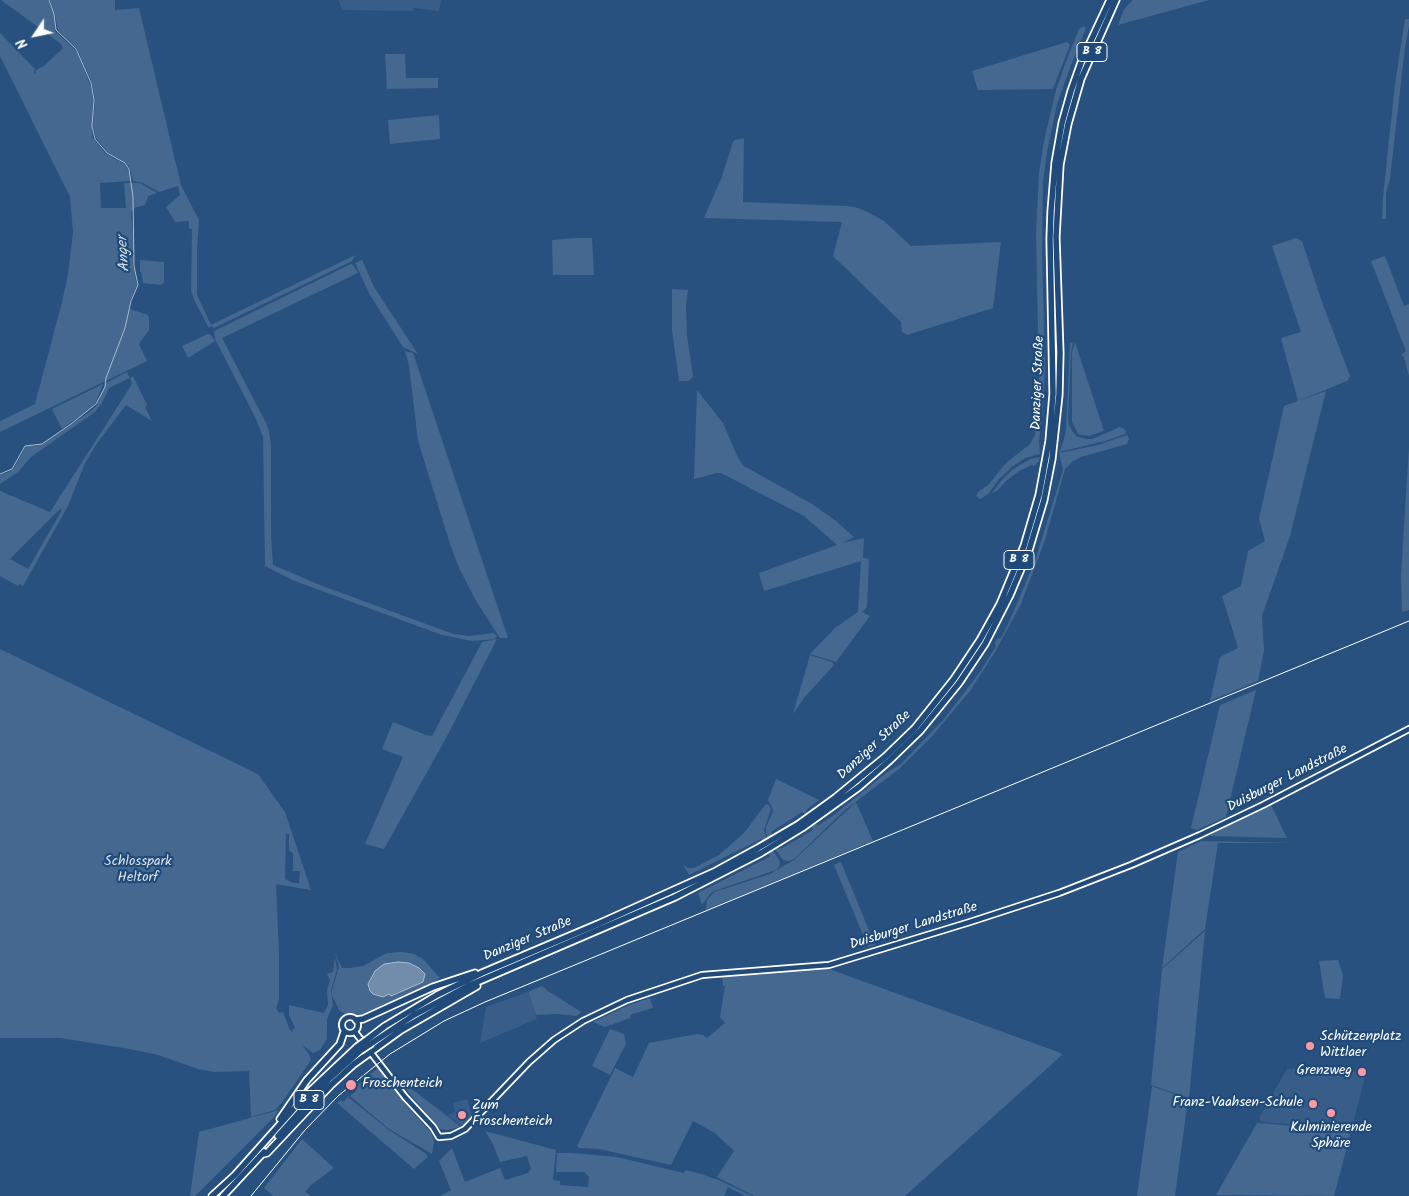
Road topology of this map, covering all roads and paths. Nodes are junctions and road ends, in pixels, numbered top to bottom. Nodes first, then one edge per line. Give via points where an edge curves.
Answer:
1 (1110, 0) edge
2 (1116, 0) edge
3 (1121, 0) edge
4 (1110, 13) junction
5 (1409, 728) edge
6 (482, 973) junction
7 (490, 976) junction
8 (356, 1020) junction
9 (344, 1032) junction
10 (355, 1032) junction
11 (370, 1041) junction
12 (359, 1049) junction
13 (370, 1052) junction
14 (272, 1133) junction
15 (262, 1154) junction
16 (212, 1196) edge
17 (223, 1196) edge

1 - 6 highway, Danziger Straße / B 8 via 1071,91 1055,163 1050,230 1053,404 1039,495 1012,576 969,658 932,708 892,751 850,788 799,824 716,871
2 - 4 highway, Danziger Straße / B 8
3 - 4 highway
4 - 7 highway, Danziger Straße / B 8 via 1079,86 1060,164 1056,237 1059,395 1046,491 1018,578 975,660 948,698 903,748 859,788 802,828 675,897
5 - 13 main road, Duisburger Landstraße via 1200,835 1059,893 829,965 710,974 627,1000 560,1036 529,1062 462,1132 451,1136 440,1137
6 - 8 highway via 434,986
6 - 11 highway, Danziger Straße / B 8 via 428,1000
7 - 11 highway, Danziger Straße / B 8 via 440,1000
7 - 13 highway
8 - 9 main road via 348,1017 343,1020
8 - 10 main road
9 - 10 main road
9 - 14 highway via 340,1044 299,1090
10 - 13 main road
11 - 12 highway, Danziger Straße / B 8, bridge
12 - 14 highway, Danziger Straße / B 8 via 326,1075
12 - 15 highway, Danziger Straße / B 8
13 - 15 highway via 343,1074 267,1153
14 - 16 highway, Danziger Straße / B 8
15 - 17 highway, Danziger Straße / B 8

